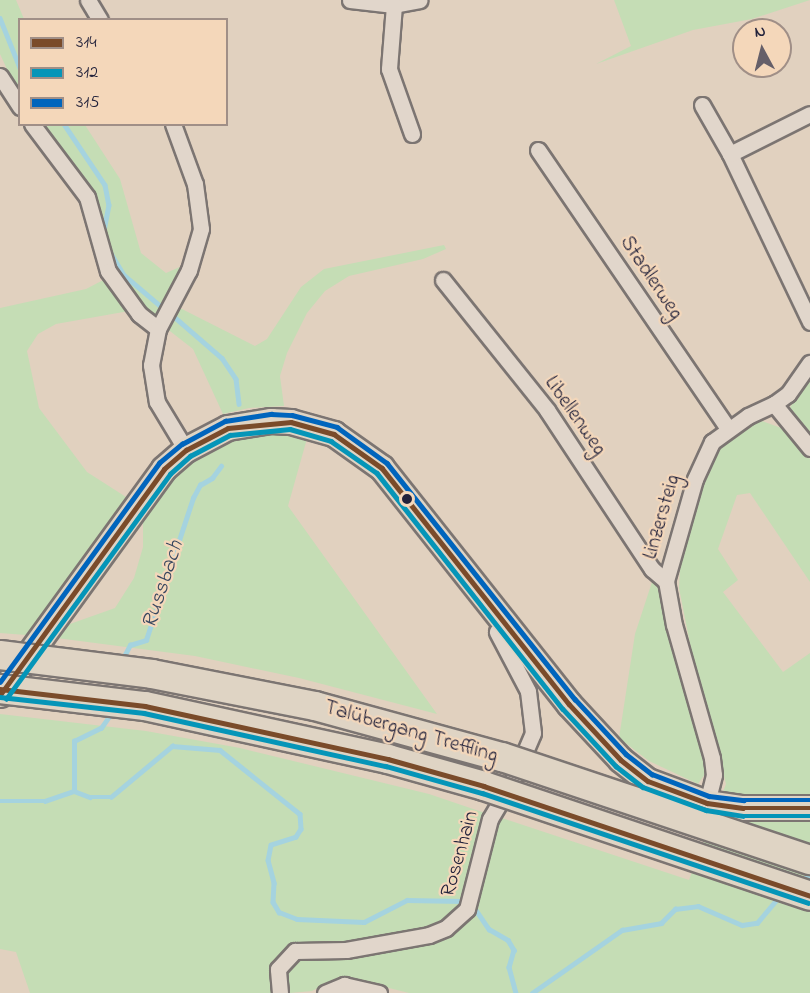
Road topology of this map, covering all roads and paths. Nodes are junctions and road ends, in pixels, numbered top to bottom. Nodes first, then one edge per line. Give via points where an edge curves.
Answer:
1 (88, 0) edge
2 (350, 0) edge
3 (420, 0) edge
4 (394, 5) junction
5 (99, 18) edge
6 (0, 76) edge
7 (18, 104) edge
8 (702, 105) dead end
9 (810, 114) edge
10 (34, 126) edge
11 (174, 126) edge
12 (412, 134) dead end
13 (538, 150) dead end
14 (730, 154) junction
15 (443, 280) dead end
16 (810, 322) edge
17 (160, 326) junction
18 (810, 363) edge
19 (774, 404) junction
20 (728, 429) junction
21 (810, 448) edge
22 (186, 450) junction
23 (666, 581) junction
24 (497, 632) dead end
25 (0, 655) edge
26 (0, 689) edge
27 (0, 695) edge
28 (708, 803) junction
29 (810, 808) edge
30 (810, 860) edge
31 (810, 896) edge
32 (280, 993) edge
33 (325, 993) edge
34 (380, 993) edge

1 - 5 street
2 - 4 street
3 - 4 street
4 - 12 street via 389,69
6 - 7 street
8 - 14 street
9 - 14 street
10 - 17 street via 87,197 108,271 139,314
11 - 17 street via 195,184 201,229 189,270
13 - 20 street, Stadlerweg
14 - 16 street
15 - 23 street, Libellenweg via 547,411 652,569
17 - 22 street via 151,365 157,402
18 - 19 street, Linzersteig via 788,394
19 - 20 street, Linzersteig
19 - 21 street
20 - 23 street, Linzersteig via 712,442 701,460
22 - 27 main road via 149,488
22 - 28 main road via 217,433 248,423 315,427 348,441 368,455 604,742 648,781
23 - 28 street, Linzersteig via 674,625 712,758 714,776
24 - 32 street, Rosenhain via 528,691 533,727 527,751 490,819 467,909 446,928 429,935 346,950 295,951 278,969
25 - 30 highway, Talübergang Treffling, bridge via 152,674 315,706 502,757
26 - 31 highway, Talübergang Treffling, bridge via 156,708 388,759 484,786
28 - 29 main road via 742,808
33 - 34 street via 344,985

